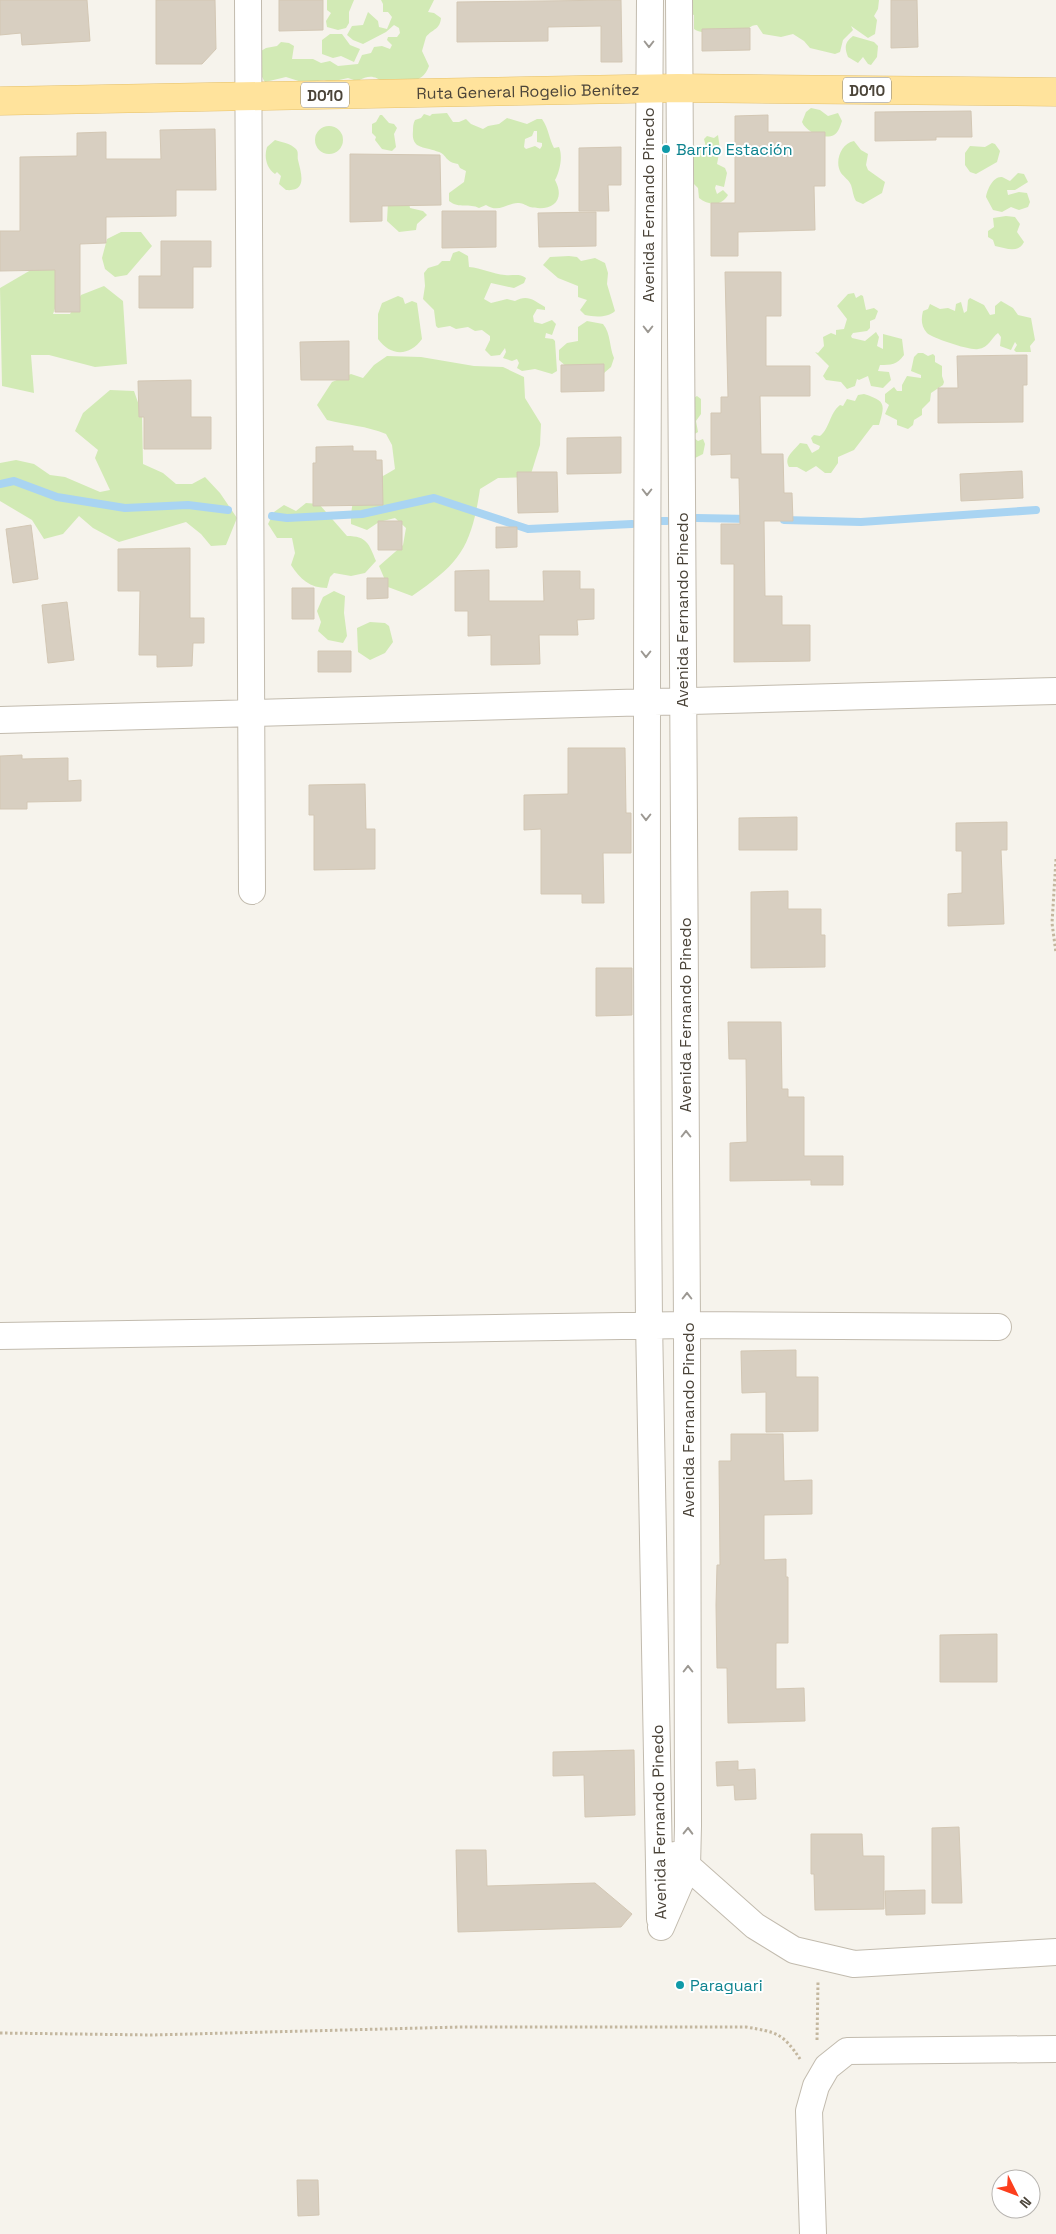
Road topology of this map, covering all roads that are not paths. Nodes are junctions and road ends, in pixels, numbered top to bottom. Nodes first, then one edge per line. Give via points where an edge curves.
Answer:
1 (248, 0) edge
2 (650, 0) edge
3 (679, 0) edge
4 (649, 88) junction
5 (678, 88) junction
6 (1056, 92) edge
7 (249, 96) junction
8 (0, 101) edge
9 (1056, 690) edge
10 (683, 701) junction
11 (646, 702) junction
12 (252, 713) junction
13 (0, 720) edge
14 (252, 891) dead end
15 (688, 1325) junction
16 (649, 1326) junction
17 (998, 1327) dead end
18 (0, 1336) edge
19 (659, 1838) junction
20 (687, 1868) junction
21 (1056, 1952) edge
22 (1056, 2049) edge
23 (813, 2234) edge

1 - 7 street
2 -> 4 street, Avenida Fernando Pinedo
3 - 5 street, Avenida Fernando Pinedo
4 - 5 main road, Ruta General Rogelio Benítez / D010
4 - 7 main road, Ruta General Rogelio Benítez / D010
4 -> 11 street, Avenida Fernando Pinedo
5 - 6 main road, Ruta General Rogelio Benítez / D010
5 - 10 street, Avenida Fernando Pinedo
7 - 8 main road, Ruta General Rogelio Benítez / D010
7 - 12 street
9 - 10 street
10 - 11 street
15 -> 10 street, Avenida Fernando Pinedo
11 - 12 street
11 -> 16 street, Avenida Fernando Pinedo
12 - 13 street
12 - 14 street
15 - 16 street
15 - 17 street
20 -> 15 street, Avenida Fernando Pinedo
16 - 18 street
16 - 19 street, Avenida Fernando Pinedo
19 - 20 street
19 - 20 street, Avenida Fernando Pinedo via 661,1927
20 - 21 street via 754,1926 794,1950 854,1964
22 - 23 street via 847,2051 827,2067 816,2086 809,2111

